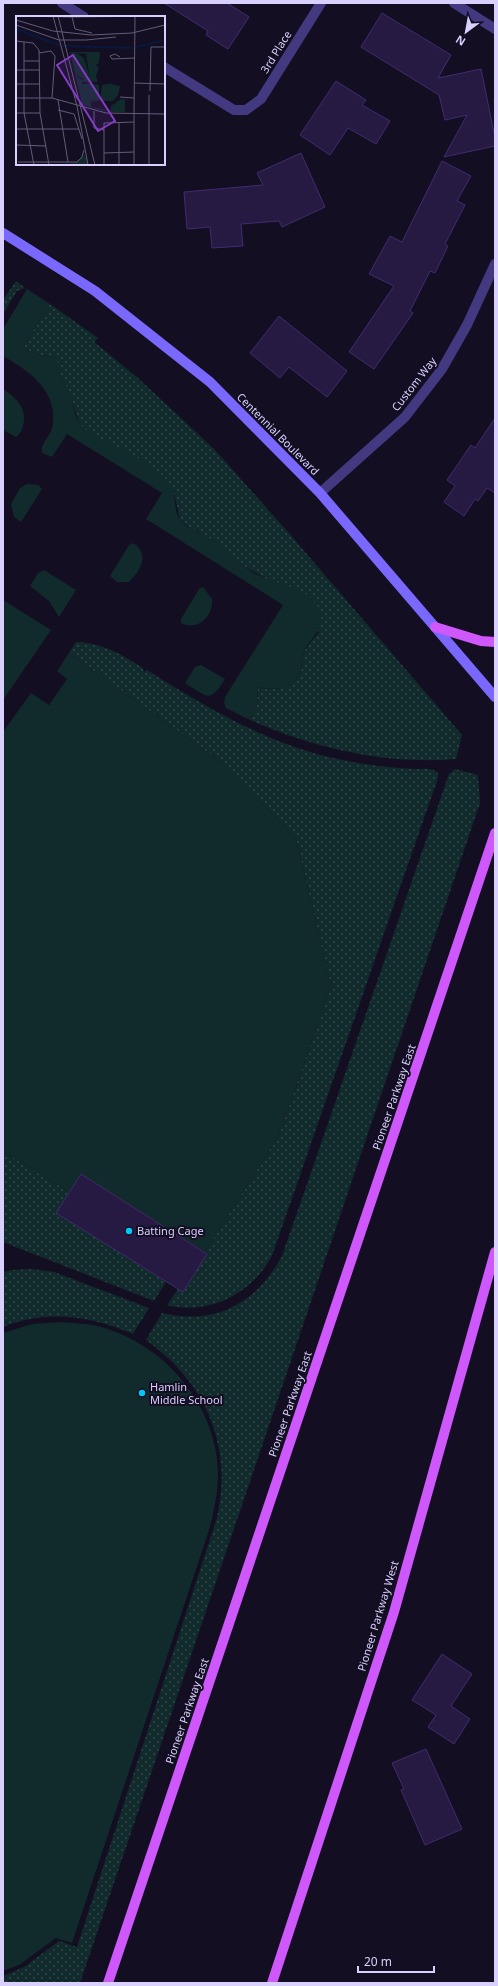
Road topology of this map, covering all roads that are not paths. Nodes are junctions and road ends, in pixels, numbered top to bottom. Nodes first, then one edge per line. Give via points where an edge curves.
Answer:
1 (62, 3) edge
2 (321, 3) edge
3 (454, 3) edge
4 (82, 16) edge
5 (495, 29) edge
6 (165, 68) edge
7 (3, 233) edge
8 (495, 264) edge
9 (320, 493) junction
10 (435, 627) junction
11 (495, 642) edge
12 (495, 697) edge
13 (495, 833) edge
14 (495, 1252) edge
15 (108, 1983) edge
16 (272, 1983) edge

1 - 4 street
2 - 6 street, 3rd Place via 261,99 246,110 234,110
3 - 5 street
7 - 9 main road, Centennial Boulevard via 95,291 210,382
8 - 9 street, Custom Way via 467,325 442,369 405,417
9 - 10 main road, Centennial Boulevard
10 - 11 main road via 481,641
10 - 12 main road, Centennial Boulevard
13 - 15 main road, Pioneer Parkway East
14 - 16 main road, Pioneer Parkway West via 394,1612

